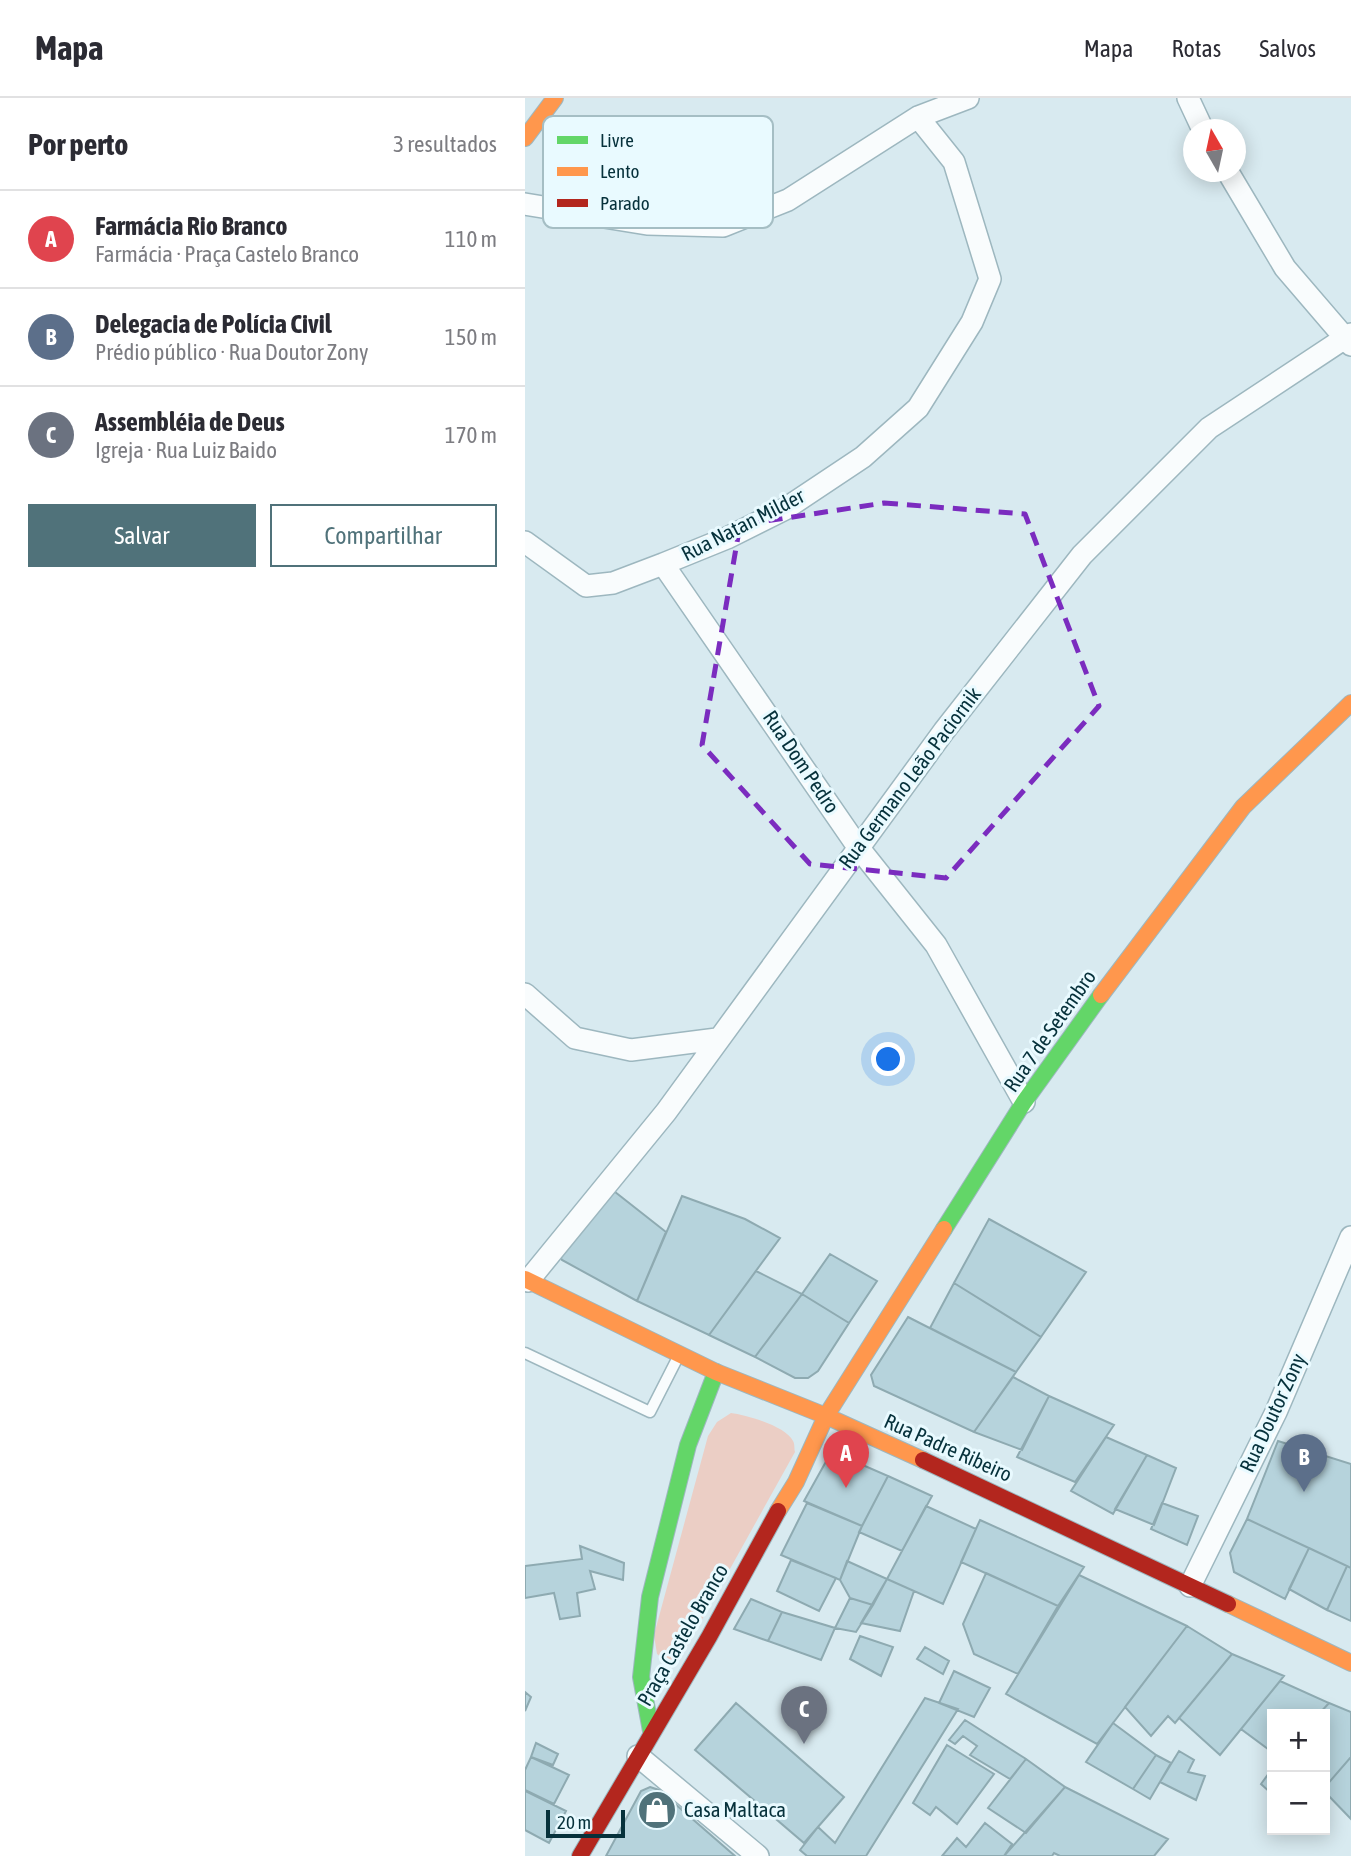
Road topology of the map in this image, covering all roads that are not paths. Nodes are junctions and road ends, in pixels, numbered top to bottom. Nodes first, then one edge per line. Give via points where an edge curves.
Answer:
1 (555, 98) edge
2 (968, 98) edge
3 (1173, 98) edge
4 (1195, 115) edge
5 (918, 117) junction
6 (525, 138) edge
7 (1234, 182) edge
8 (525, 204) edge
9 (773, 206) edge
10 (543, 207) edge
11 (1349, 339) edge
12 (525, 542) edge
13 (663, 564) junction
14 (1351, 703) edge
15 (859, 847) junction
16 (525, 994) edge
17 (717, 1039) junction
18 (1024, 1102) junction
19 (1351, 1237) edge
20 (526, 1280) edge
21 (525, 1353) edge
22 (680, 1354) junction
23 (716, 1372) junction
24 (826, 1416) junction
25 (1190, 1586) junction
26 (1351, 1663) edge
27 (652, 1731) junction
28 (638, 1756) junction
29 (580, 1856) edge
30 (758, 1856) edge

1 - 6 street
2 - 5 street
3 - 4 street
5 - 9 street
5 - 13 street, Rua Natan Milder via 954,162 990,279 972,322 918,408 863,457 785,509
7 - 11 street via 1285,268
8 - 10 street
11 - 15 street, Rua Germano Leão Paciornik via 1209,428 1082,555
12 - 13 street, Rua Natan Milder via 586,586 613,583
13 - 15 street, Rua Dom Pedro
14 - 18 street, Rua 7 de Setembro via 1243,807
15 - 17 street, Rua Germano Leão Paciornik
15 - 18 street, Rua Dom Pedro via 936,945
16 - 17 street via 575,1038 631,1050
17 - 20 street, Rua Germano Leão Paciornik via 666,1112
18 - 24 street, Rua 7 de Setembro
19 - 25 street, Rua Doutor Zony via 1276,1412
20 - 22 street, Rua Padre Ribeiro
21 - 22 lane via 650,1412
22 - 23 street, Rua Padre Ribeiro
23 - 24 street, Rua Padre Ribeiro
23 - 27 street, Praça Castelo Branco via 688,1444 650,1597 641,1677
24 - 25 street, Rua Padre Ribeiro
24 - 27 street, Praça Castelo Branco via 796,1482
25 - 26 street, Rua Padre Ribeiro
27 - 28 street
28 - 29 street
28 - 30 street

